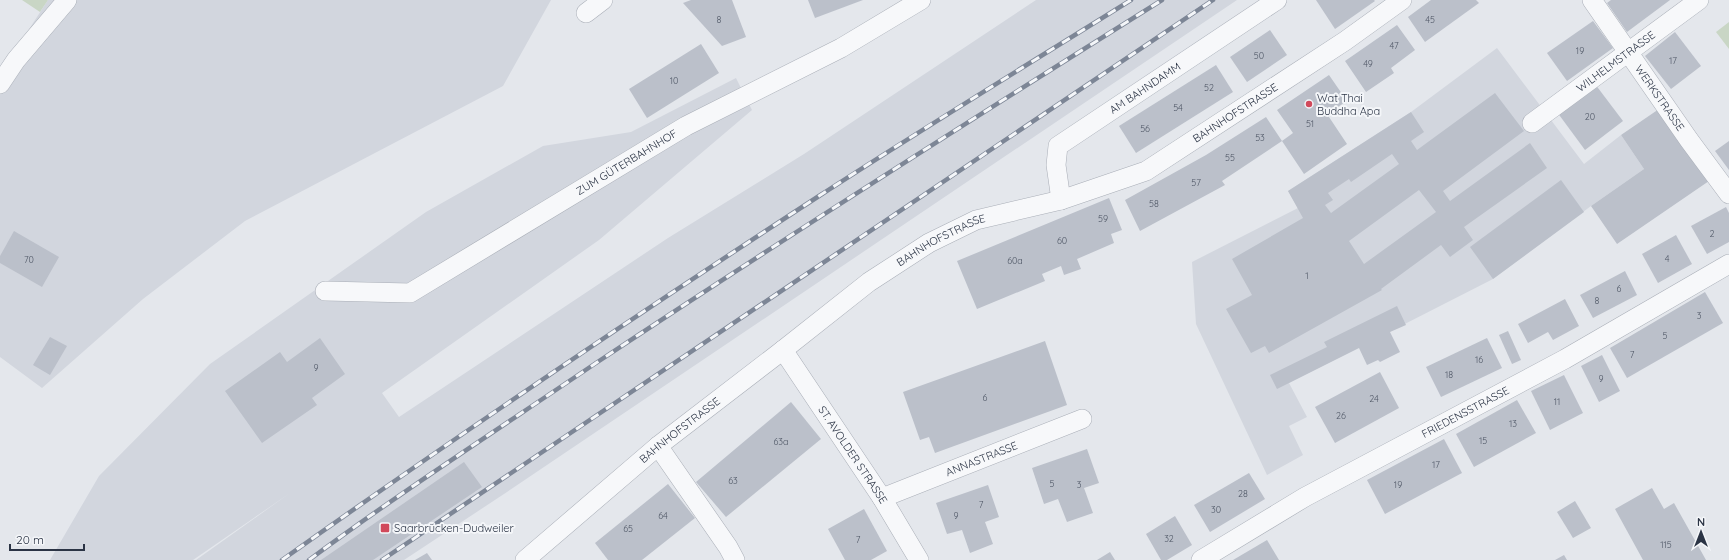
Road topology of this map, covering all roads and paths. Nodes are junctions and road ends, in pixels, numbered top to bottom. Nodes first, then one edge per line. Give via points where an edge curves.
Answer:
1 (67, 0) edge
2 (603, 0) edge
3 (921, 0) edge
4 (1277, 0) edge
5 (1402, 0) edge
6 (1592, 0) edge
7 (1699, 0) edge
8 (586, 13) dead end
9 (1627, 52) junction
10 (0, 84) edge
11 (1532, 123) dead end
12 (1729, 194) edge
13 (1061, 200) junction
14 (1729, 264) edge
15 (326, 291) dead end
16 (783, 350) junction
17 (1082, 419) dead end
18 (658, 446) junction
19 (882, 498) junction
20 (525, 560) edge
21 (735, 560) edge
22 (920, 560) edge
23 (1201, 560) edge

1 - 10 street via 16,60
2 - 8 street
3 - 15 street, ZUM GÜTERBAHNHOF via 841,48 686,126 410,293
4 - 13 street, AM BAHNDAMM via 1058,146 1056,165
5 - 13 street, BAHNHOFSTRASSE via 1345,41 1146,171
6 - 9 street, WERKSTRASSE
7 - 9 street, WILHELMSTRASSE
9 - 11 street, WILHELMSTRASSE
9 - 12 street, WERKSTRASSE
13 - 16 street, BAHNHOFSTRASSE via 976,220 929,243 869,282
14 - 23 street, FRIEDENSSTRASSE via 1565,360 1305,497
16 - 18 street, BAHNHOFSTRASSE
16 - 19 street, ST. AVOLDER STRASSE
17 - 19 street, ANNASTRASSE
18 - 20 street, BAHNHOFSTRASSE
18 - 21 street
19 - 22 street, ST. AVOLDER STRASSE

